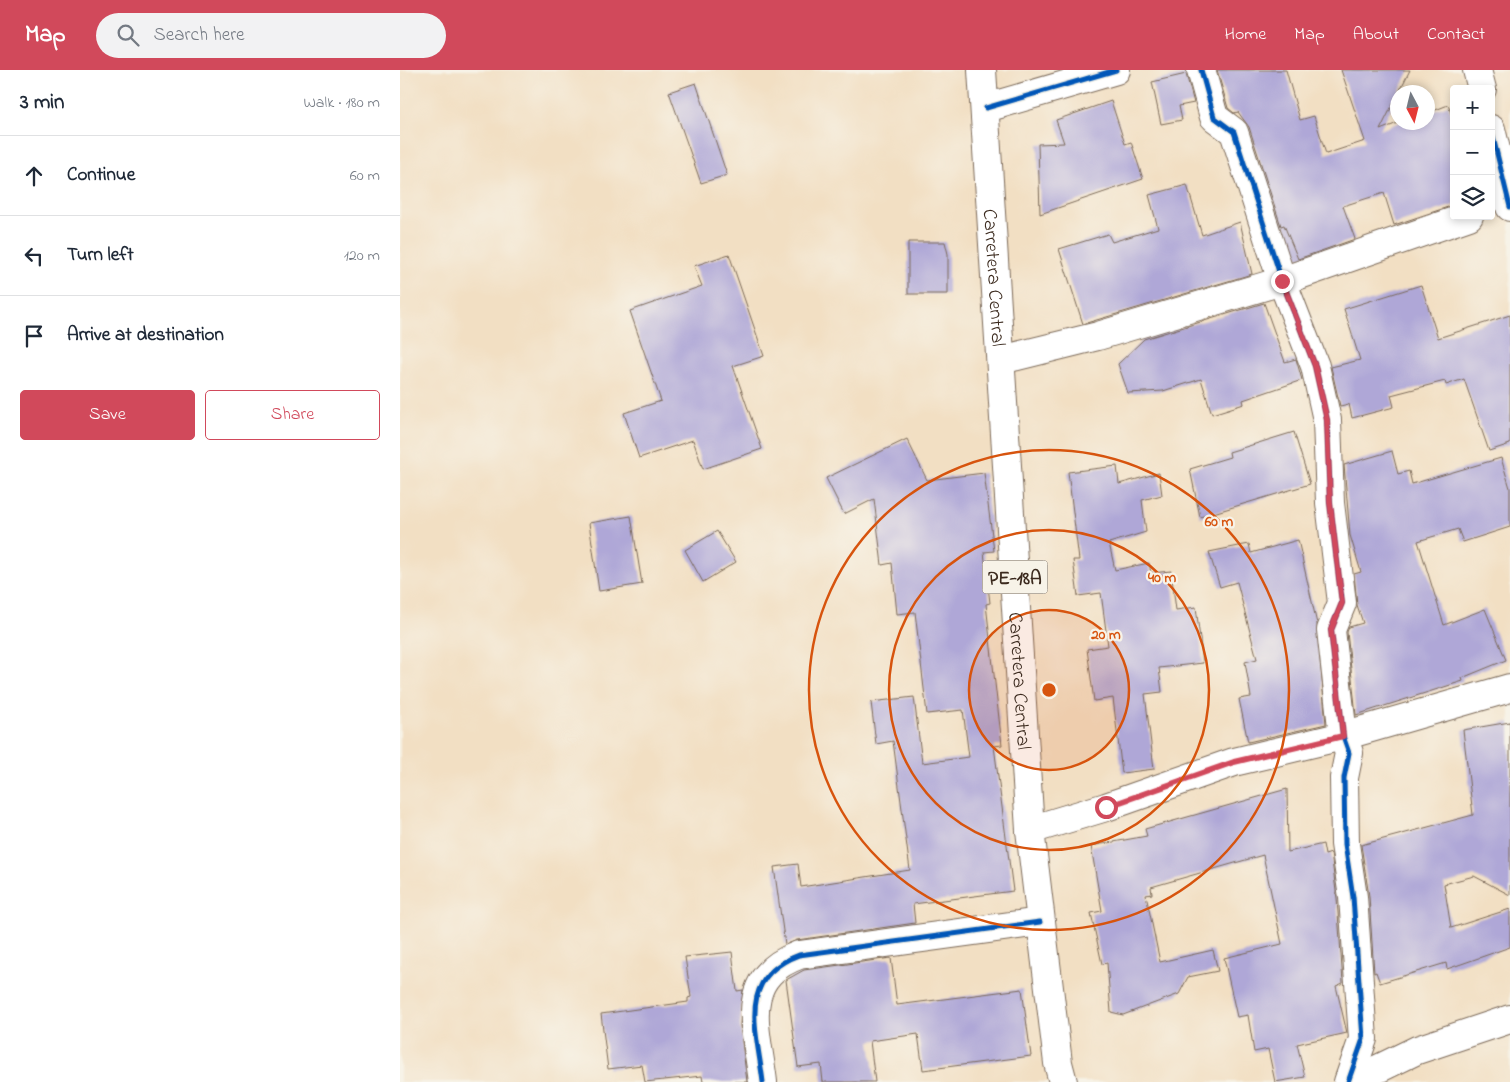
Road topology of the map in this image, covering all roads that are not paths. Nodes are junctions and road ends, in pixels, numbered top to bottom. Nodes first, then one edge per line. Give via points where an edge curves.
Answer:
1 (982, 70) edge
2 (1116, 70) edge
3 (1201, 70) edge
4 (1477, 70) edge
5 (1481, 85) edge
6 (986, 108) junction
7 (1491, 130) edge
8 (1505, 205) edge
9 (1457, 220) edge
10 (1282, 281) junction
11 (1001, 360) junction
12 (1510, 688) edge
13 (1343, 736) junction
14 (1030, 830) junction
15 (1040, 922) junction
16 (1510, 1019) edge
17 (763, 1082) edge
18 (1063, 1082) edge
19 (1348, 1082) edge
20 (1351, 1082) edge

1 - 6 main road, Carretera Central / PE-18A
2 - 6 main road
3 - 10 main road via 1214,117 1234,132
4 - 5 main road
6 - 11 main road, Carretera Central / PE-18A
7 - 8 main road
9 - 10 main road
10 - 11 main road via 1098,336
10 - 13 main road via 1315,366 1327,420 1330,503 1342,603 1331,630
11 - 14 main road, Carretera Central / PE-18A
12 - 13 main road
13 - 14 main road via 1234,762
13 - 19 main road via 1348,753 1344,778 1345,844 1353,897 1363,1039
14 - 15 main road, Carretera Central / PE-18A
15 - 17 main road via 799,954 778,964 763,980 754,1002
15 - 18 main road, Carretera Central / PE-18A
16 - 20 main road via 1417,1050

